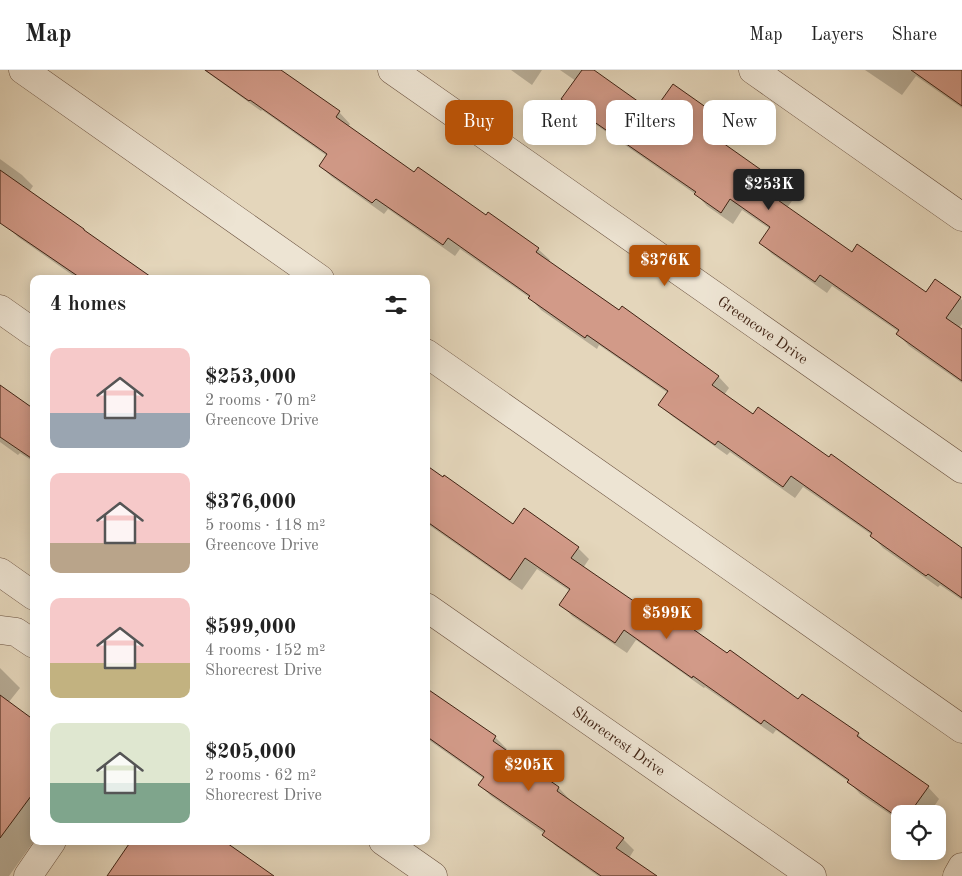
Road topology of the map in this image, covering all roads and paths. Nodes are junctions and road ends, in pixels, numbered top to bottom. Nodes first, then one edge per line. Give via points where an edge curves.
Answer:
1 (23, 70) edge
2 (392, 70) edge
3 (754, 70) edge
4 (962, 217) edge
5 (314, 275) edge
6 (0, 309) edge
7 (30, 330) edge
8 (430, 356) edge
9 (962, 470) edge
10 (0, 572) edge
11 (30, 593) edge
12 (430, 610) edge
13 (0, 630) edge
14 (30, 641) edge
15 (962, 729) edge
16 (49, 845) edge
17 (389, 845) edge
18 (962, 867) edge
19 (28, 876) edge
20 (433, 876) edge
21 (812, 876) edge
22 (957, 876) edge

1 - 5 street
2 - 9 street, Greencove Drive
3 - 4 street
6 - 7 street
8 - 15 street
10 - 11 street
12 - 21 street, Shorecrest Drive
13 - 14 street via 16,632
16 - 19 street
17 - 20 street
18 - 22 street

